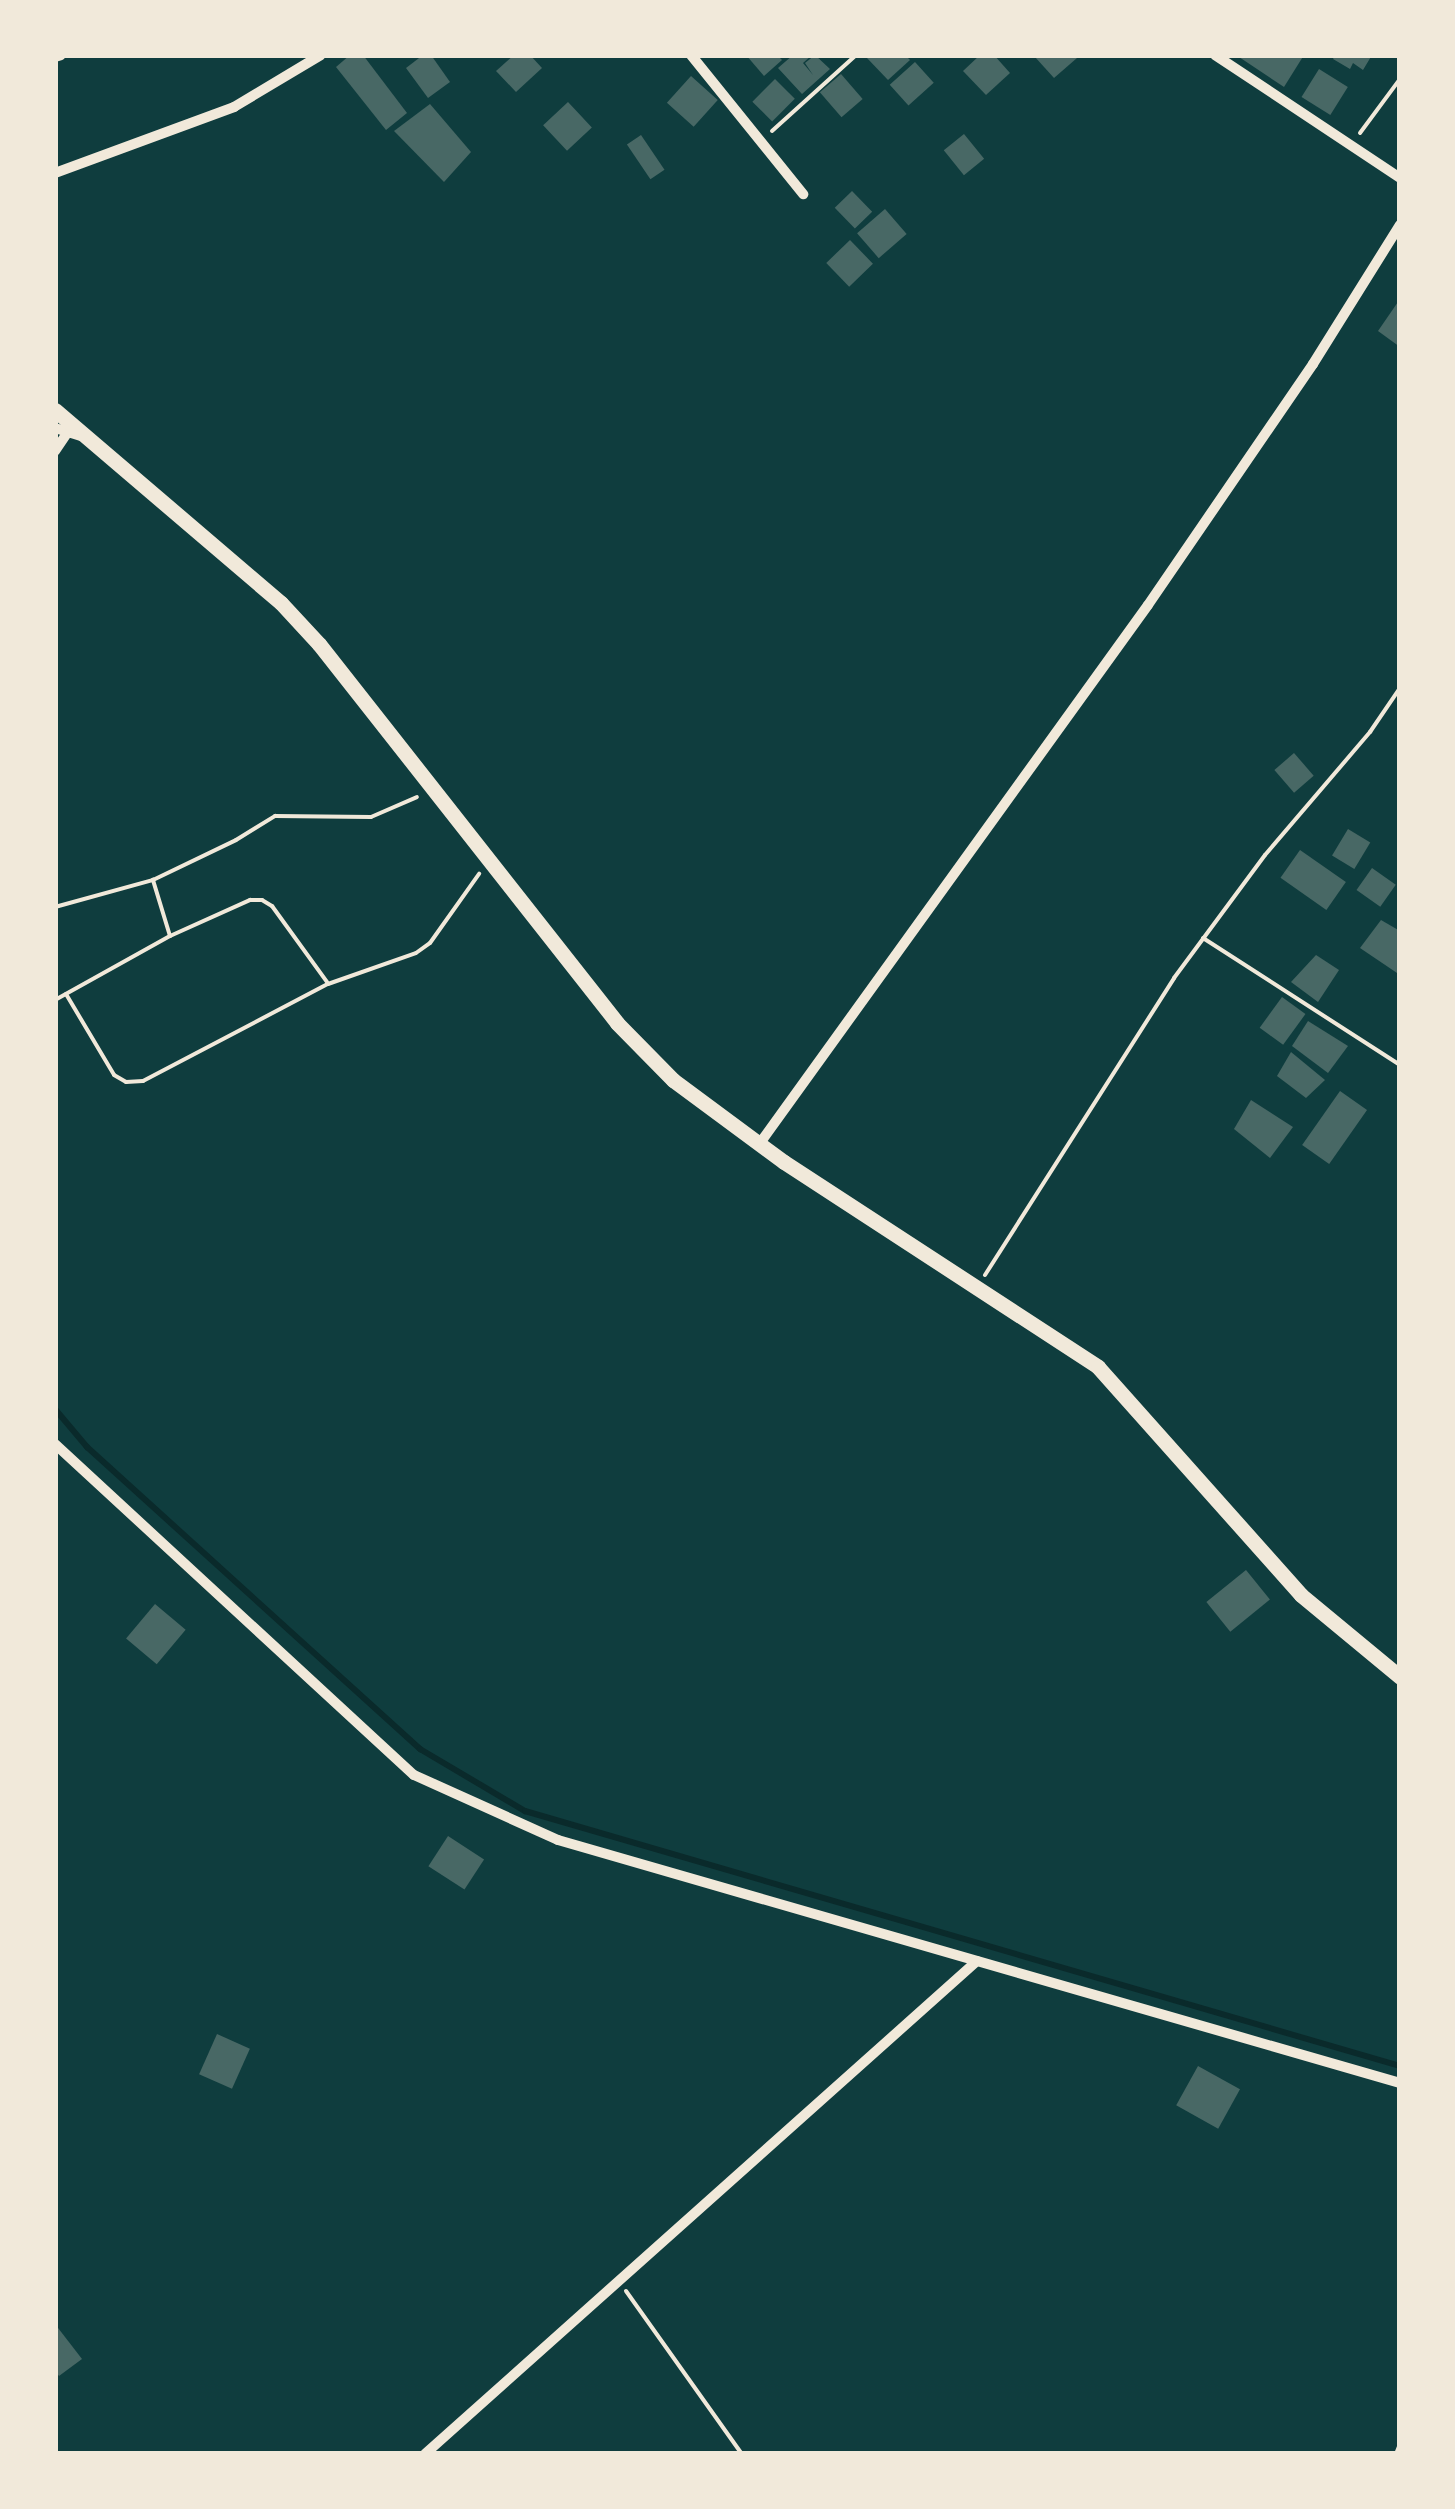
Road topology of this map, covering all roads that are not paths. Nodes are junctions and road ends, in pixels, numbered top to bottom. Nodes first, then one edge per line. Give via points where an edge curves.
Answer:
1 (322, 55) edge
2 (691, 55) edge
3 (1216, 55) edge
4 (55, 173) edge
5 (1400, 178) edge
6 (803, 194) dead end
7 (1400, 225) edge
8 (55, 410) edge
9 (55, 428) edge
10 (68, 432) junction
11 (92, 439) junction
12 (55, 451) edge
13 (760, 1143) junction
14 (55, 1444) edge
15 (1400, 1676) edge
16 (977, 1961) junction
17 (1400, 2082) edge
18 (425, 2454) edge

1 - 4 street via 234,106
2 - 6 street
3 - 5 street
7 - 13 street via 1148,604
8 - 11 street
9 - 10 street
10 - 11 street
10 - 12 street
11 - 13 street via 281,603 617,1023 662,1069
13 - 15 street via 1098,1367 1301,1594
14 - 16 street via 414,1775 558,1840
16 - 17 street
16 - 18 street

